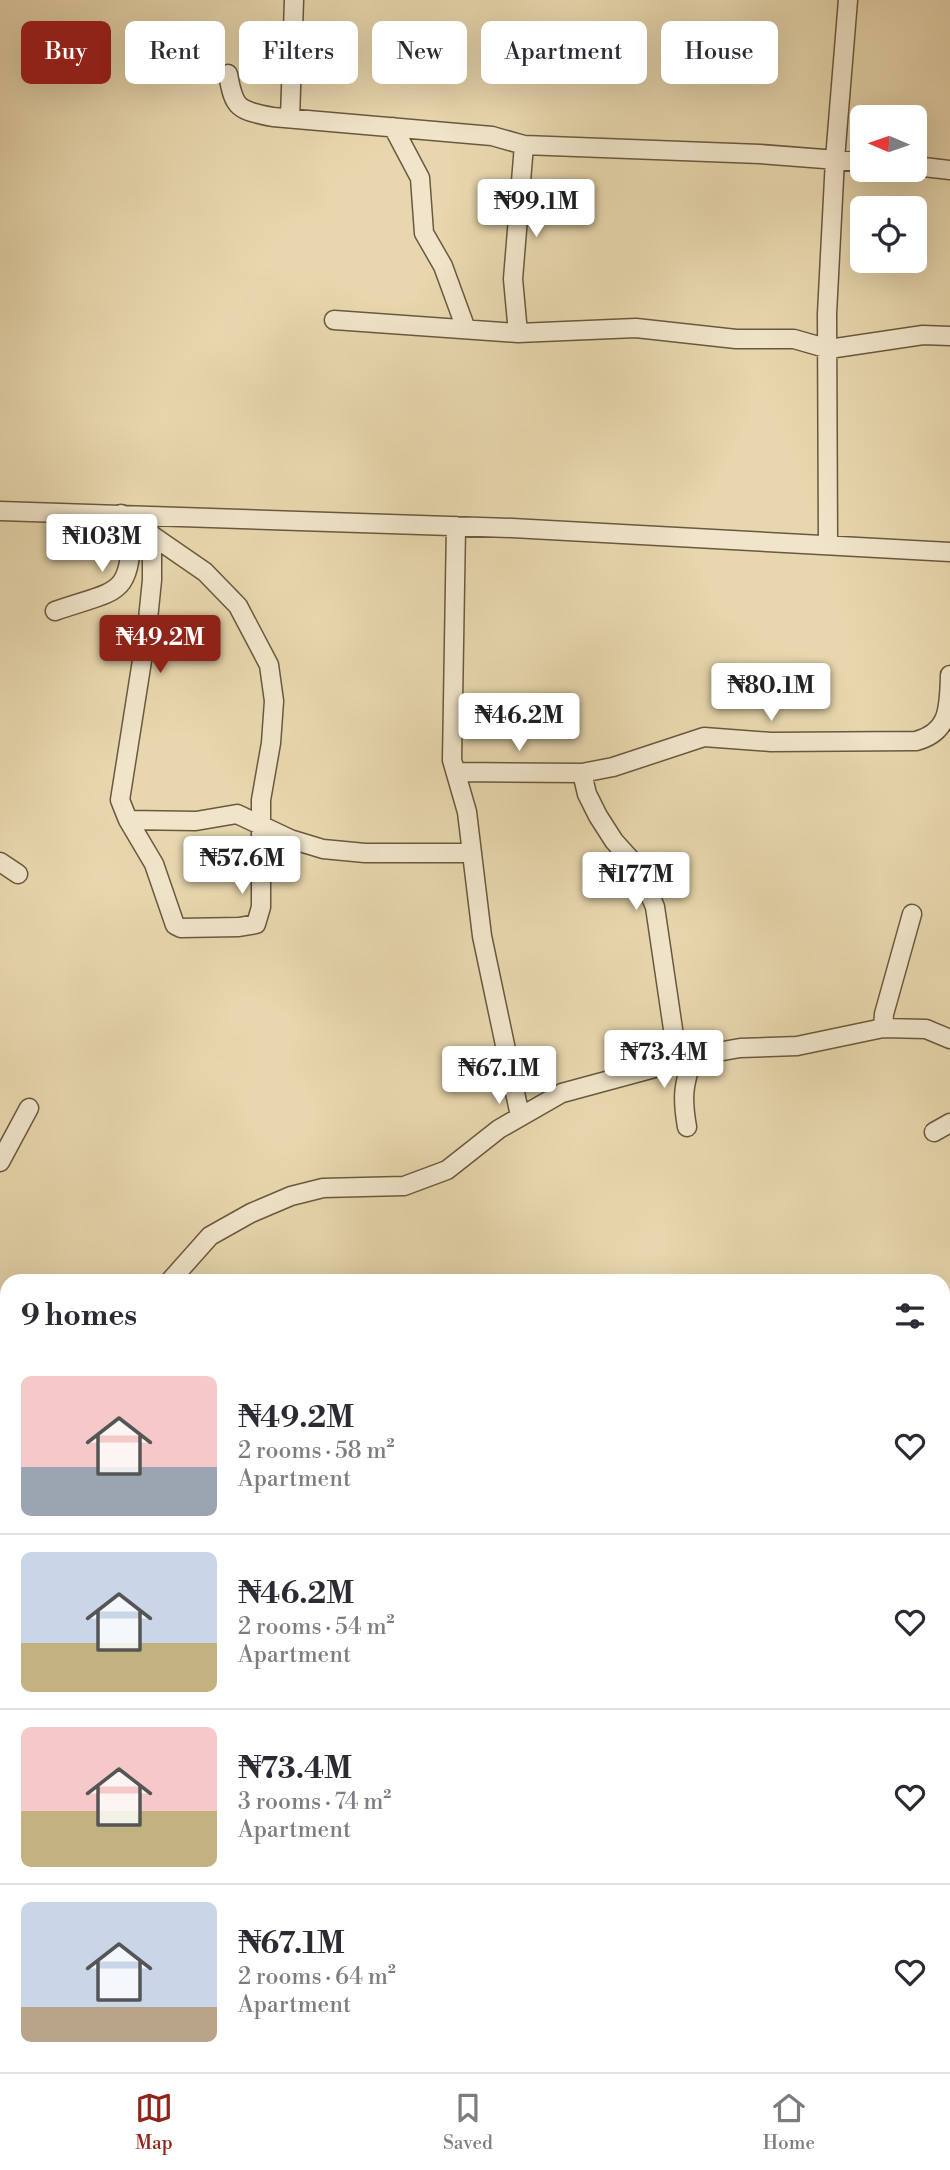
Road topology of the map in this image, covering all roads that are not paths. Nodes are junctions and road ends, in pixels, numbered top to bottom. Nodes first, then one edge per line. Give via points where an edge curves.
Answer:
1 (294, 0) edge
2 (849, 1) edge
3 (228, 74) dead end
4 (290, 118) junction
5 (393, 127) junction
6 (524, 145) junction
7 (835, 159) junction
8 (850, 161) edge
9 (928, 167) edge
10 (950, 170) edge
11 (334, 320) dead end
12 (466, 329) junction
13 (519, 333) junction
14 (950, 336) edge
15 (829, 349) junction
16 (0, 511) edge
17 (127, 518) junction
18 (456, 526) junction
19 (152, 535) junction
20 (828, 545) junction
21 (950, 552) edge
22 (55, 611) dead end
23 (950, 675) edge
24 (456, 772) junction
25 (582, 773) junction
26 (128, 820) junction
27 (260, 826) junction
28 (472, 853) junction
29 (0, 862) edge
30 (18, 874) dead end
31 (912, 914) dead end
32 (883, 1028) junction
33 (950, 1039) edge
34 (685, 1060) junction
35 (29, 1108) dead end
36 (520, 1116) junction
37 (687, 1127) dead end
38 (0, 1162) edge
39 (176, 1274) edge

1 - 4 street
2 - 7 street
3 - 4 street via 238,107
4 - 5 street
5 - 6 street via 492,136
5 - 12 street via 417,171 424,233 443,266
6 - 7 street
6 - 13 street via 513,279
7 - 8 street
7 - 15 street
9 - 10 street
11 - 12 street
12 - 13 street
13 - 15 street via 636,328 736,340 794,340
14 - 15 street via 923,335
15 - 20 street
16 - 17 street
17 - 18 street
17 - 19 street
17 - 22 street via 131,557 126,579 114,590
18 - 20 street
18 - 24 street via 451,748
19 - 26 street via 147,629 120,800
19 - 27 street via 205,572 238,606 269,665 274,701
20 - 21 street
23 - 25 street via 943,726 933,737 785,742 704,737
24 - 25 street
24 - 28 street
25 - 34 street via 598,816 632,861 655,908
26 - 27 street via 196,821 237,814
26 - 27 street via 154,864 172,919 181,928 256,924 261,907
27 - 28 street via 323,849
28 - 36 street via 482,936
29 - 30 street
31 - 32 street
32 - 33 street via 926,1029
32 - 34 street via 797,1046 740,1048
34 - 36 street via 562,1093
34 - 37 street via 682,1097
35 - 38 street
36 - 39 street via 447,1170 404,1186 323,1188 251,1213 210,1237

